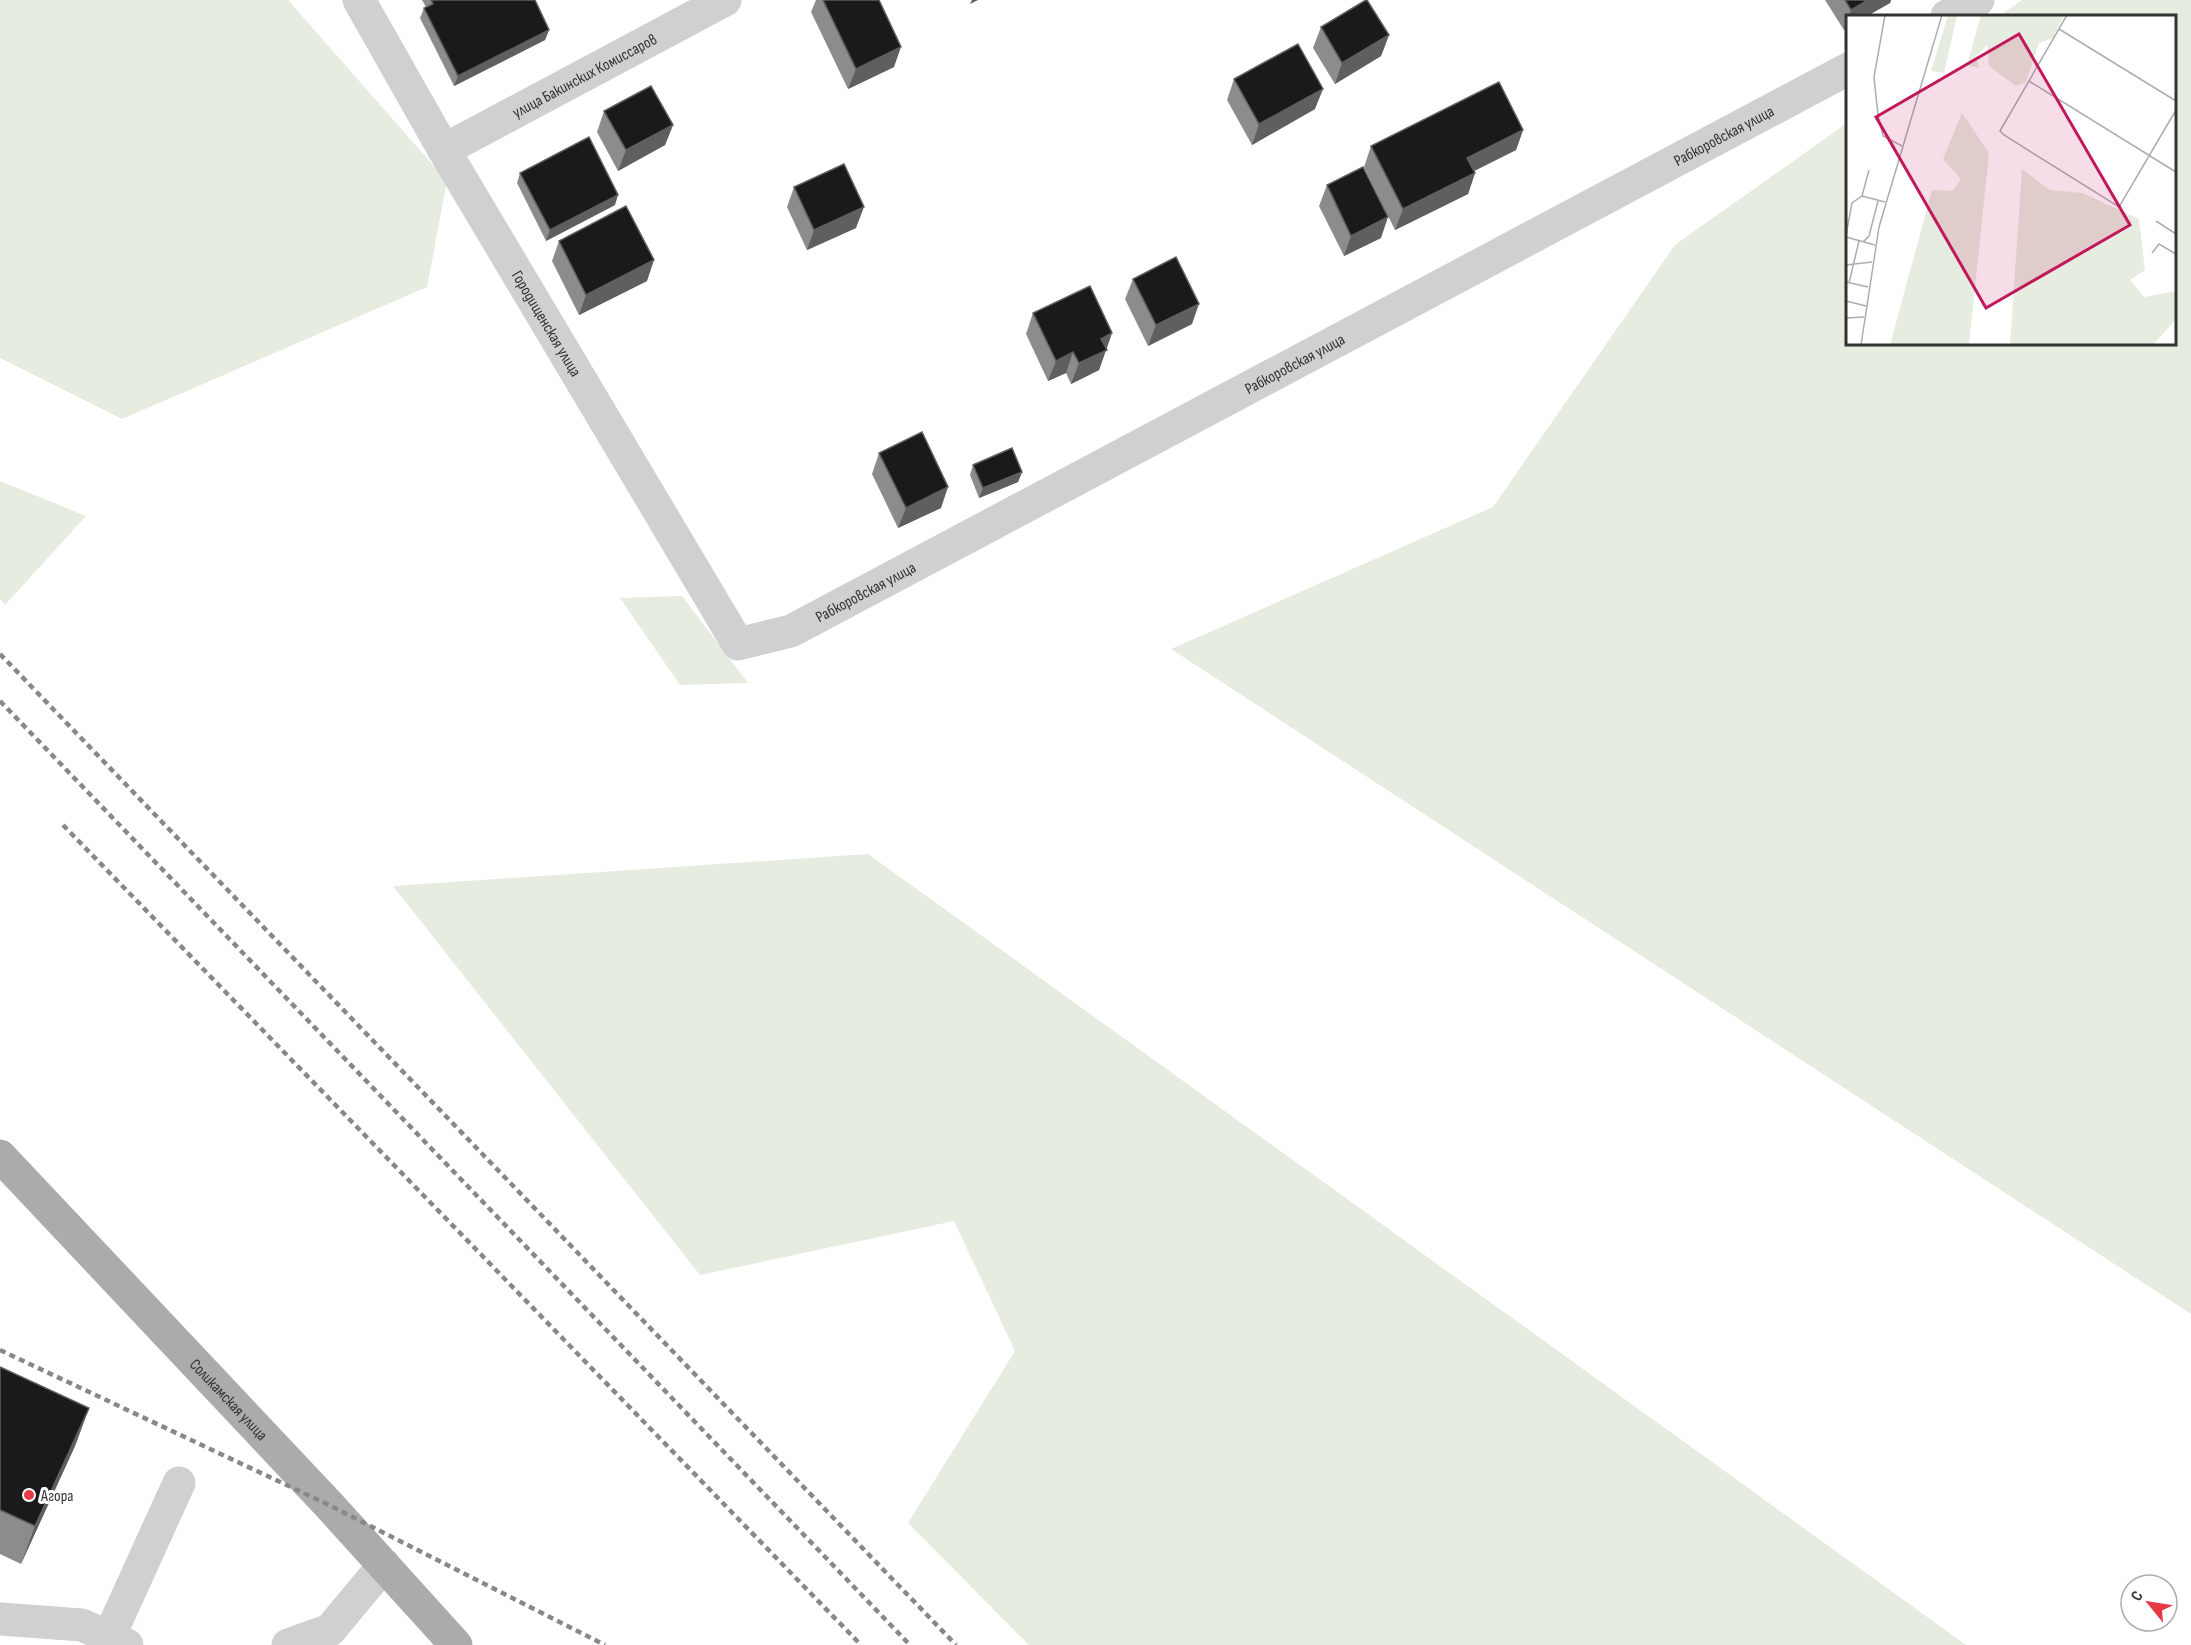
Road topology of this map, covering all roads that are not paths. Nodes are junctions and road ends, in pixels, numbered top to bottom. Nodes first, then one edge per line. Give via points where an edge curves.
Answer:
1 (359, 0) edge
2 (725, 0) edge
3 (1978, 0) edge
4 (1949, 15) edge
5 (1846, 70) edge
6 (444, 150) junction
7 (738, 644) joint
8 (0, 1156) edge
9 (179, 1484) dead end
10 (384, 1565) junction
11 (0, 1619) edge
12 (118, 1641) edge
13 (288, 1645) edge
14 (456, 1645) edge

1 - 6 street, Городищенская улица
2 - 6 street, улица Бакинских Комиссаров
3 - 4 street
5 - 7 street, Рабкоровская улица via 791,631
6 - 7 street, Городищенская улица
8 - 10 main road, Соликамская улица
9 - 12 street
10 - 13 street via 330,1630
10 - 14 main road, Соликамская улица
11 - 12 street via 82,1624

